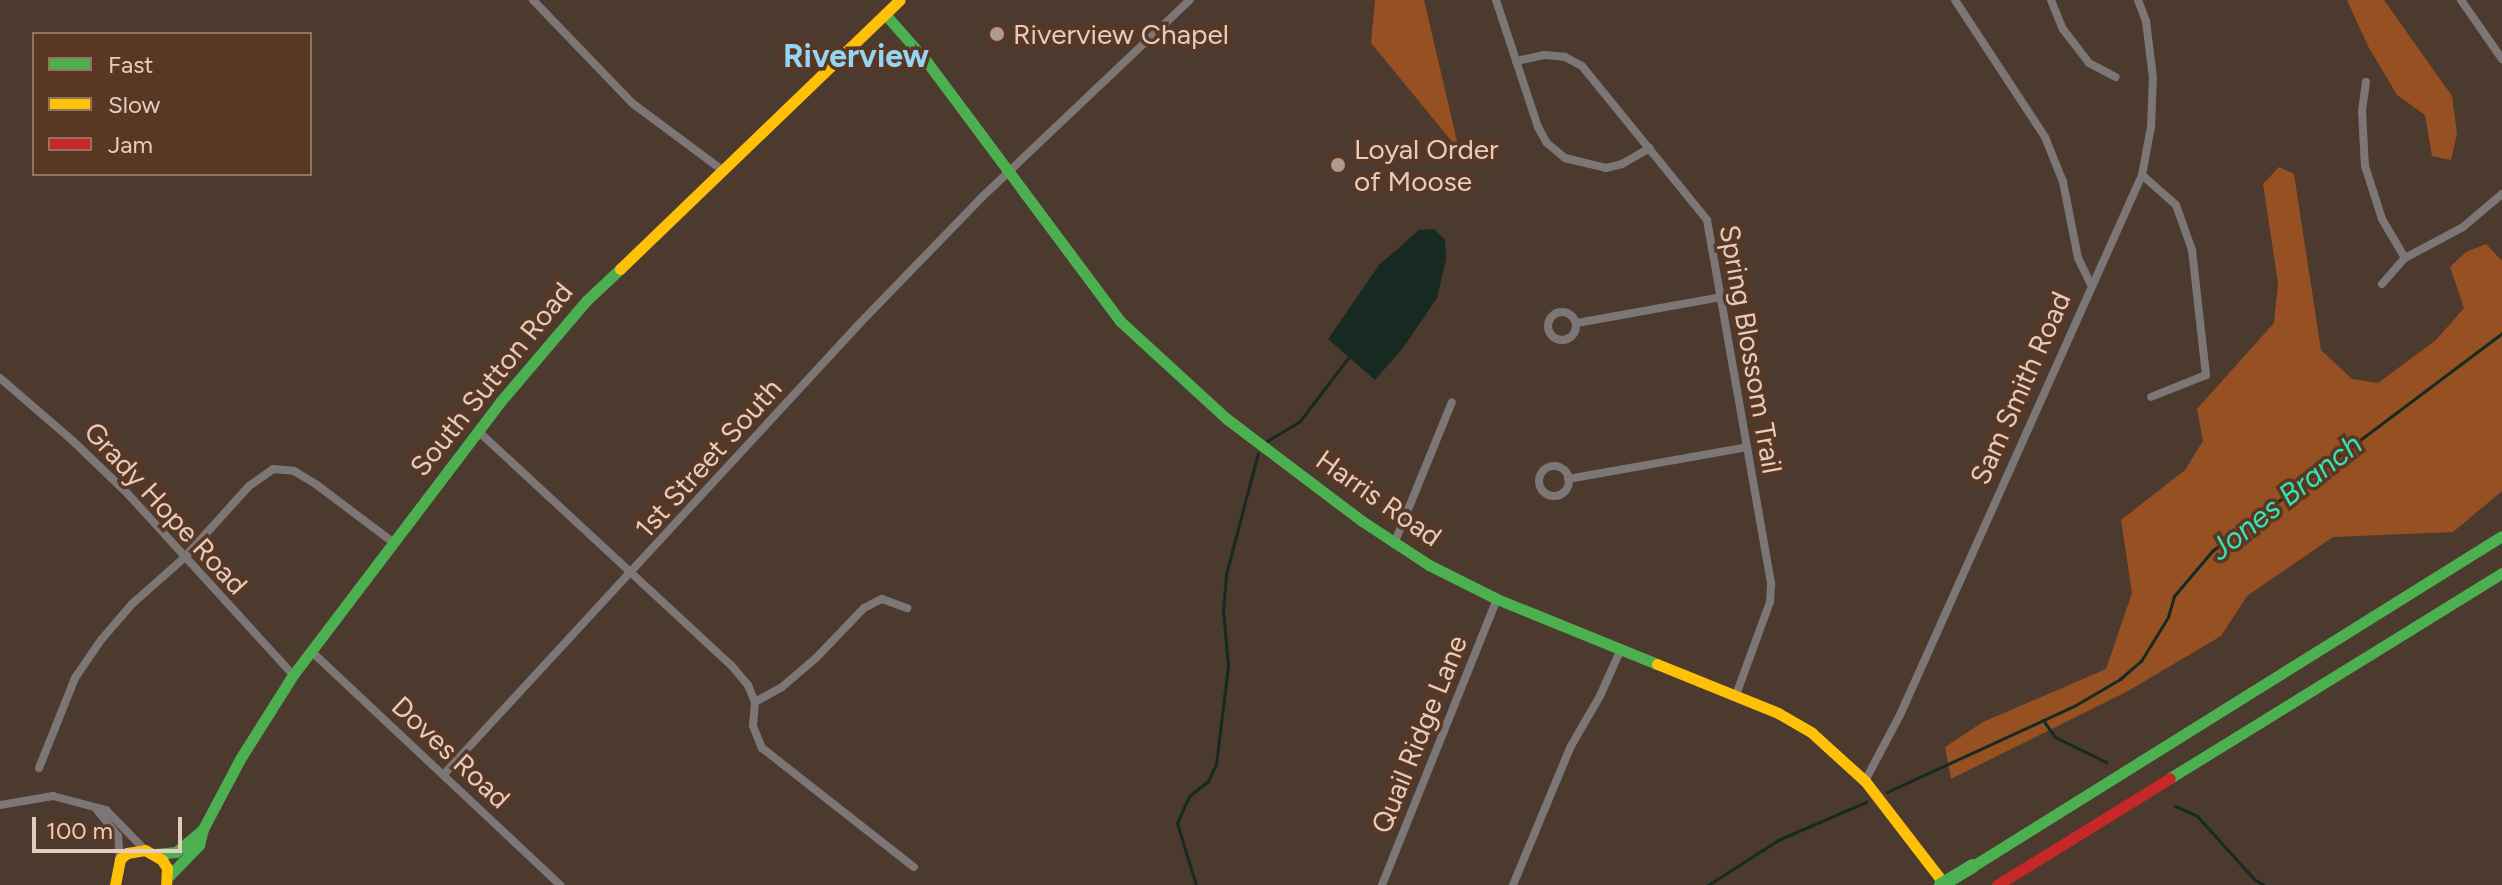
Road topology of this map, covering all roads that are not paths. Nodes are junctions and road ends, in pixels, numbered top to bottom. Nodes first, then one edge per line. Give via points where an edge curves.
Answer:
1 (533, 0) edge
2 (900, 0) edge
3 (1190, 0) edge
4 (1496, 0) edge
5 (1955, 0) edge
6 (2051, 0) edge
7 (2138, 0) edge
8 (2461, 0) edge
9 (885, 14) junction
10 (2502, 59) edge
11 (1516, 61) junction
12 (2115, 77) dead end
13 (2366, 82) dead end
14 (1650, 148) junction
15 (721, 169) junction
16 (1008, 174) junction
17 (2142, 175) junction
18 (2502, 194) edge
19 (2405, 258) junction
20 (2382, 284) dead end
21 (2091, 285) junction
22 (1721, 297) junction
23 (1577, 323) dead end
24 (0, 378) edge
25 (2151, 397) dead end
26 (1452, 402) dead end
27 (478, 431) junction
28 (1747, 447) junction
29 (1568, 479) dead end
30 (2502, 536) edge
31 (394, 543) junction
32 (1394, 544) junction
33 (184, 558) junction
34 (632, 573) junction
35 (2502, 573) edge
36 (1497, 599) junction
37 (907, 608) dead end
38 (1621, 649) junction
39 (311, 651) junction
40 (293, 675) junction
41 (1736, 695) junction
42 (755, 702) junction
43 (39, 768) dead end
44 (444, 774) junction
45 (1865, 781) junction
46 (0, 805) edge
47 (97, 810) junction
48 (203, 829) junction
49 (150, 852) junction
50 (120, 859) junction
51 (914, 867) dead end
52 (167, 881) edge
53 (115, 885) edge
54 (560, 885) edge
55 (1382, 885) edge
56 (1513, 885) edge
57 (1943, 885) edge
58 (1997, 885) edge

1 - 15 street via 632,103
2 - 9 main road, South Sutton Road
3 - 16 street, 1st Street South
4 - 11 street
5 - 21 street via 2045,137 2063,182 2078,258
6 - 12 street via 2063,29 2089,63
7 - 17 street, Sam Smith Road via 2153,78
8 - 10 street
9 - 15 main road, South Sutton Road
9 - 16 main road, Harris Road via 927,62
11 - 14 street, Spring Blossom Trail via 1544,55 1582,66
11 - 14 street via 1538,127 1565,158 1606,168
13 - 19 street via 2365,166 2382,219
14 - 22 street, Spring Blossom Trail via 1707,220
15 - 27 main road, South Sutton Road via 586,301
16 - 32 main road, Harris Road via 1120,321 1147,348 1243,432
16 - 34 street, 1st Street South via 861,322
17 - 21 street, Sam Smith Road
17 - 25 street via 2176,205 2192,250 2206,375
18 - 19 street via 2463,227
19 - 20 street
21 - 45 street, Sam Smith Road via 1900,715
22 - 23 street
22 - 28 street, Spring Blossom Trail
24 - 33 street, Grady Hope Road via 73,441
26 - 32 street
27 - 31 main road, South Sutton Road
27 - 34 street
28 - 29 street
28 - 41 street, Spring Blossom Trail via 1771,584 1770,602
30 - 57 main road, bridge
31 - 33 street via 317,485 294,471 273,469 249,486
31 - 39 main road, South Sutton Road
32 - 36 main road, Harris Road
33 - 40 street, Grady Hope Road
33 - 43 street via 132,604 75,678
34 - 42 street via 731,665
34 - 44 street, 1st Street South
35 - 58 main road
36 - 38 main road, Harris Road
36 - 55 street, Quail Ridge Lane
37 - 42 street via 882,599 864,608 816,658
38 - 41 main road, Harris Road
38 - 56 street via 1571,746
39 - 40 main road, South Sutton Road
39 - 44 street, Doves Road
40 - 48 main road, South Sutton Road
41 - 45 main road, Harris Road via 1812,733
42 - 51 street via 753,726 762,748
44 - 54 street, Doves Road
45 - 57 main road, Harris Road
46 - 47 street via 53,796
47 - 49 street via 106,810
47 - 50 street via 118,836
48 - 49 main road, South Sutton Road via 176,852
48 - 52 main road, South Sutton Road via 199,845
49 - 50 main road, South Sutton Road via 136,850
49 - 52 main road via 162,860
50 - 53 main road

